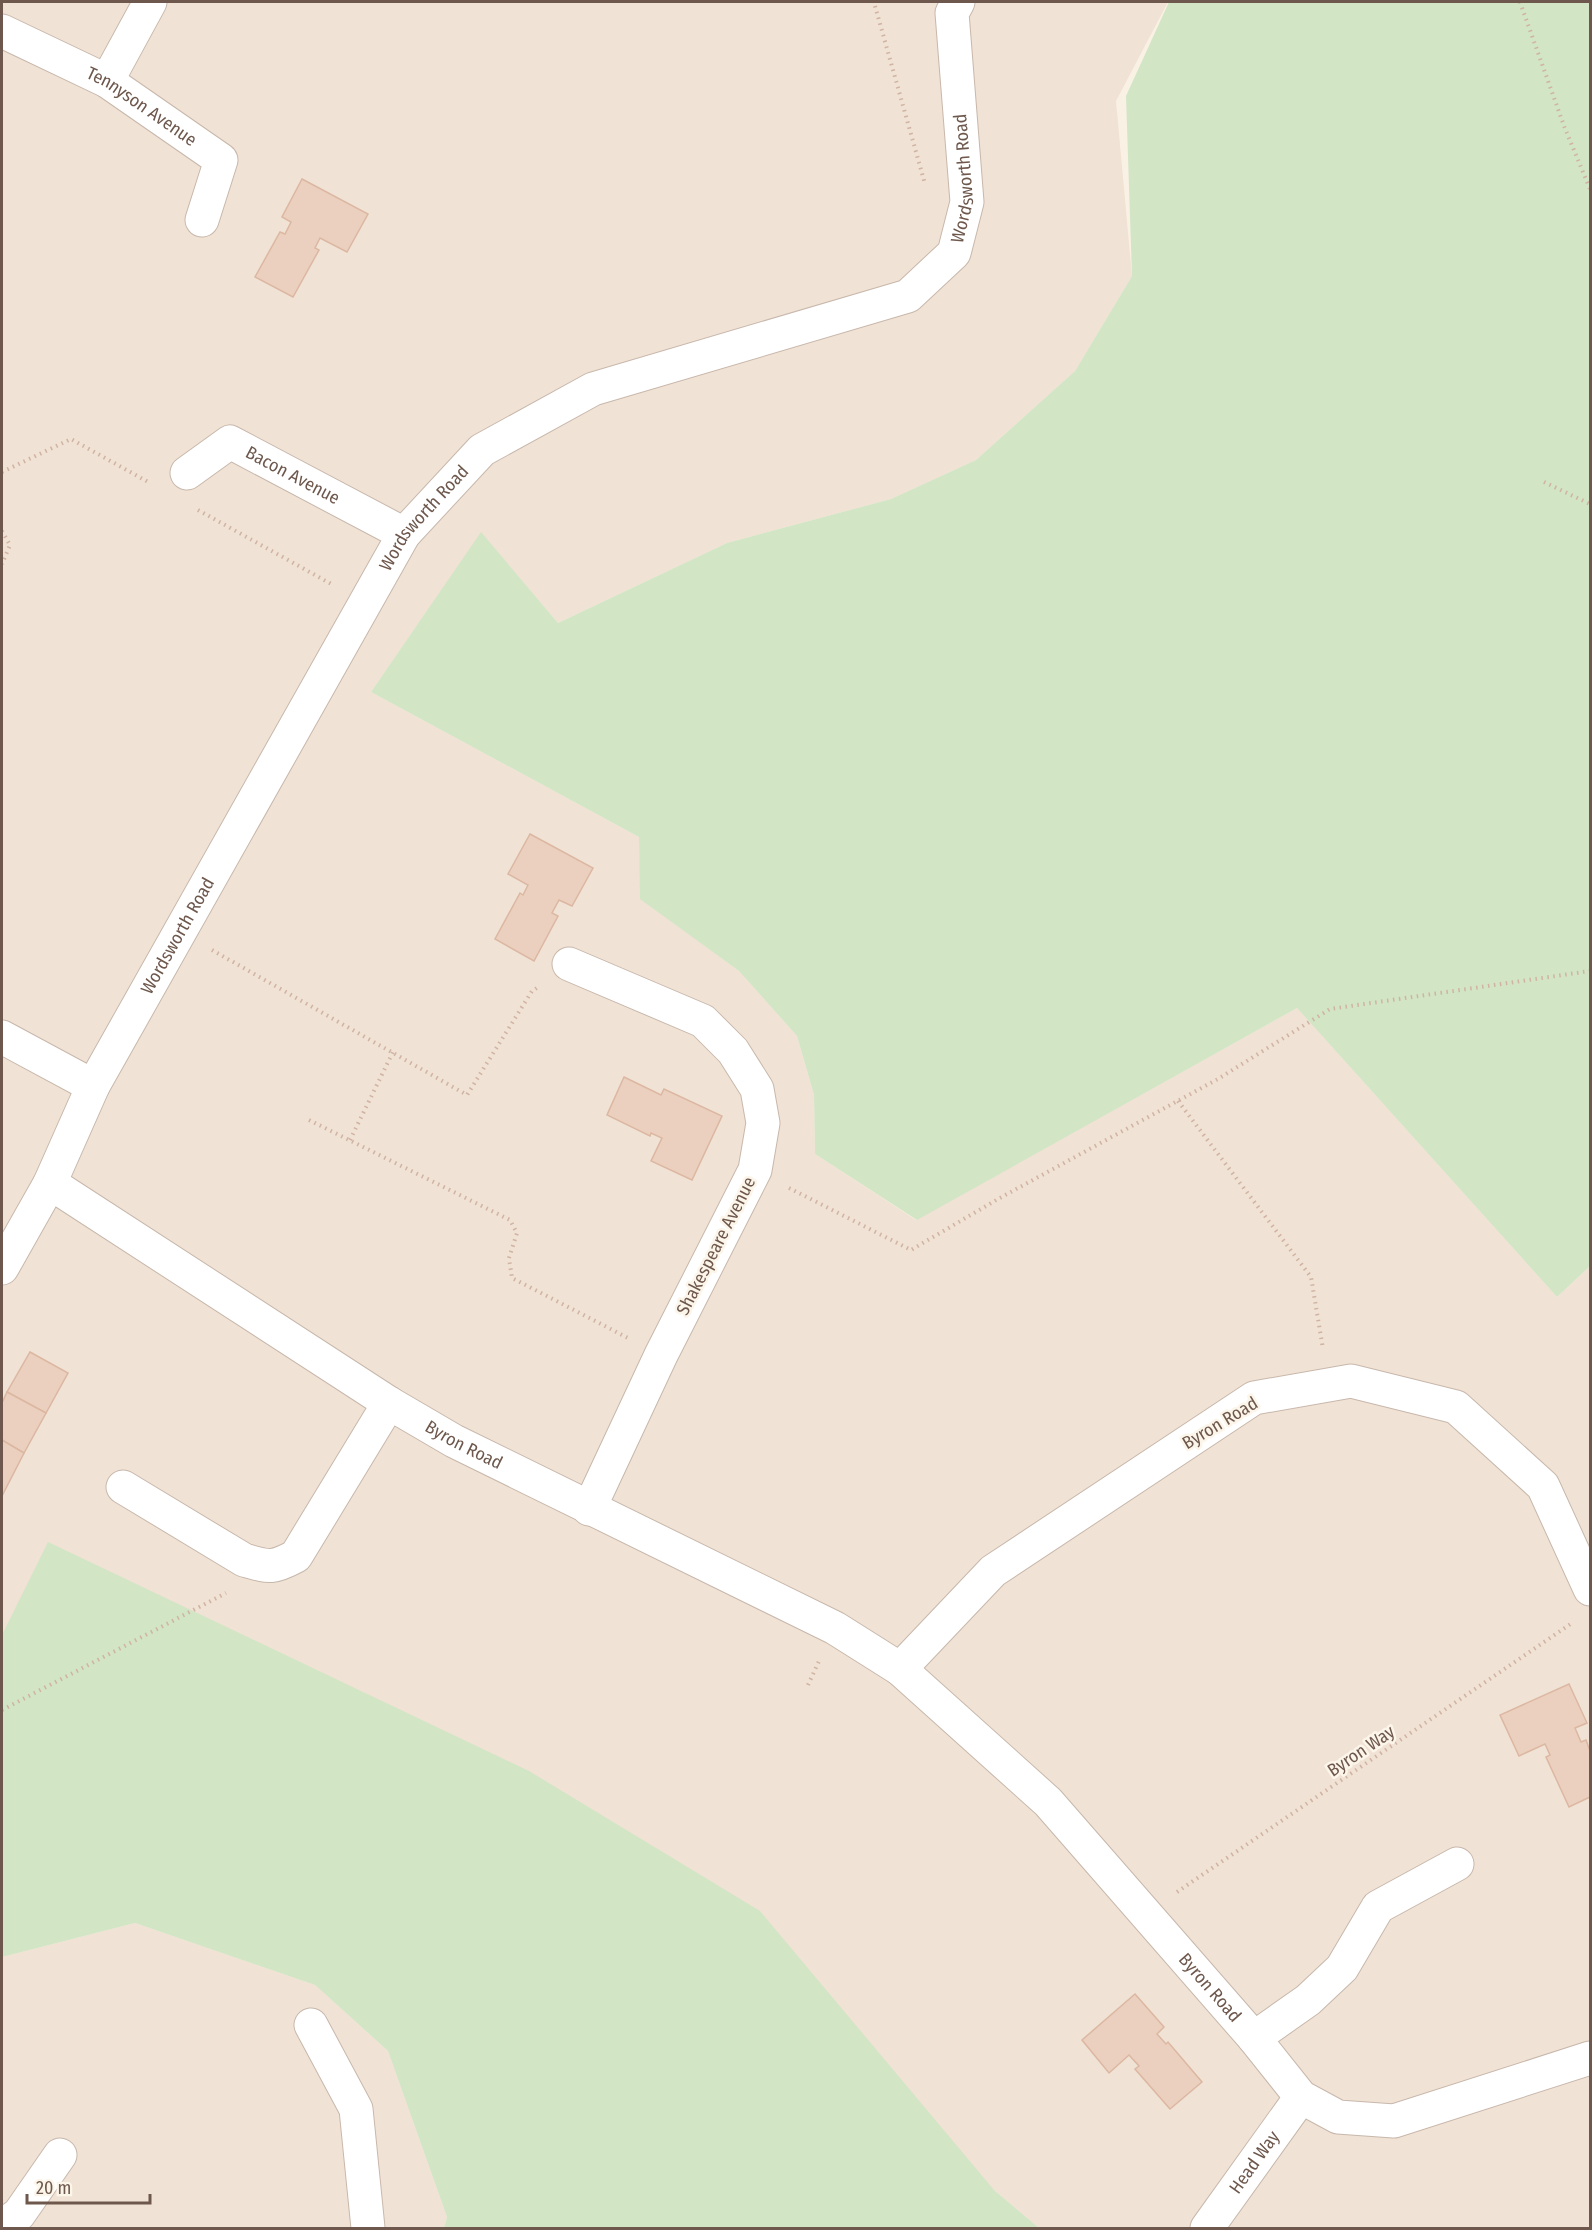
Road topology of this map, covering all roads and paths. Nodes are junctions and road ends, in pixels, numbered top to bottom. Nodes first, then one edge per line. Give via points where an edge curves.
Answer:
1 (150, 2) edge
2 (958, 2) edge
3 (1520, 2) edge
4 (875, 6) dead end
5 (2, 31) edge
6 (107, 81) junction
7 (1590, 189) edge
8 (967, 202) junction
9 (202, 220) dead end
10 (187, 473) dead end
11 (1544, 482) dead end
12 (1590, 504) edge
13 (2, 531) edge
14 (404, 534) junction
15 (2, 564) edge
16 (180, 932) junction
17 (569, 964) joint
18 (1590, 971) edge
19 (2, 1037) edge
20 (393, 1052) junction
21 (93, 1086) junction
22 (1178, 1101) junction
23 (309, 1120) dead end
24 (350, 1140) junction
25 (755, 1170) junction
26 (50, 1183) junction
27 (2, 1268) edge
28 (661, 1355) junction
29 (1329, 1385) junction
30 (389, 1403) junction
31 (123, 1487) dead end
32 (589, 1509) junction
33 (277, 1566) junction
34 (1586, 1603) edge
35 (900, 1669) junction
36 (2, 1710) edge
37 (1457, 1864) dead end
38 (1146, 1913) junction
39 (311, 2025) dead end
40 (1254, 2038) junction
41 (1590, 2058) edge
42 (1301, 2097) junction
43 (60, 2155) dead end
44 (2, 2226) edge
45 (368, 2229) edge
46 (1207, 2229) edge

1 - 6 street
2 - 8 street, Wordsworth Road via 952,14
3 - 7 path
4 - 8 path via 926,185
5 - 6 street, Tennyson Avenue
6 - 9 street, Tennyson Avenue via 221,160
8 - 14 street, Wordsworth Road via 954,253 908,296 593,389 482,450
10 - 14 street, Bacon Avenue via 230,442
11 - 12 path
13 - 15 path via 10,545
14 - 16 street, Wordsworth Road
16 - 20 path
16 - 21 street, Wordsworth Road
17 - 20 path via 532,991 467,1095
17 - 25 street, Shakespeare Avenue via 703,1021 733,1051 757,1089 763,1123
18 - 22 path via 1330,1009
19 - 21 street
20 - 24 path
21 - 26 street, Wordsworth Road
22 - 25 path via 911,1250
22 - 29 path via 1311,1277
23 - 24 path
24 - 28 path via 510,1220 517,1233 509,1258 512,1278
25 - 28 street, Shakespeare Avenue
26 - 27 street, Wordsworth Road
26 - 30 street, Byron Road
28 - 32 street, Shakespeare Avenue
29 - 34 street, Byron Road via 1351,1381 1456,1407 1543,1486
29 - 35 street, Byron Road via 1254,1398 1002,1564
30 - 32 street, Byron Road via 454,1441
30 - 33 street via 296,1556
31 - 33 street via 244,1560
32 - 35 street, Byron Road via 835,1628
33 - 36 path
34 - 38 path, Byron Way
35 - 38 street, Byron Road via 1048,1802
37 - 40 street via 1378,1908 1342,1968 1308,2000
38 - 40 street, Byron Road
39 - 45 street via 356,2109
40 - 42 street, Byron Road
41 - 42 street, Byron Road via 1394,2121 1338,2117
42 - 46 street, Head Way
43 - 44 street via 19,2214

